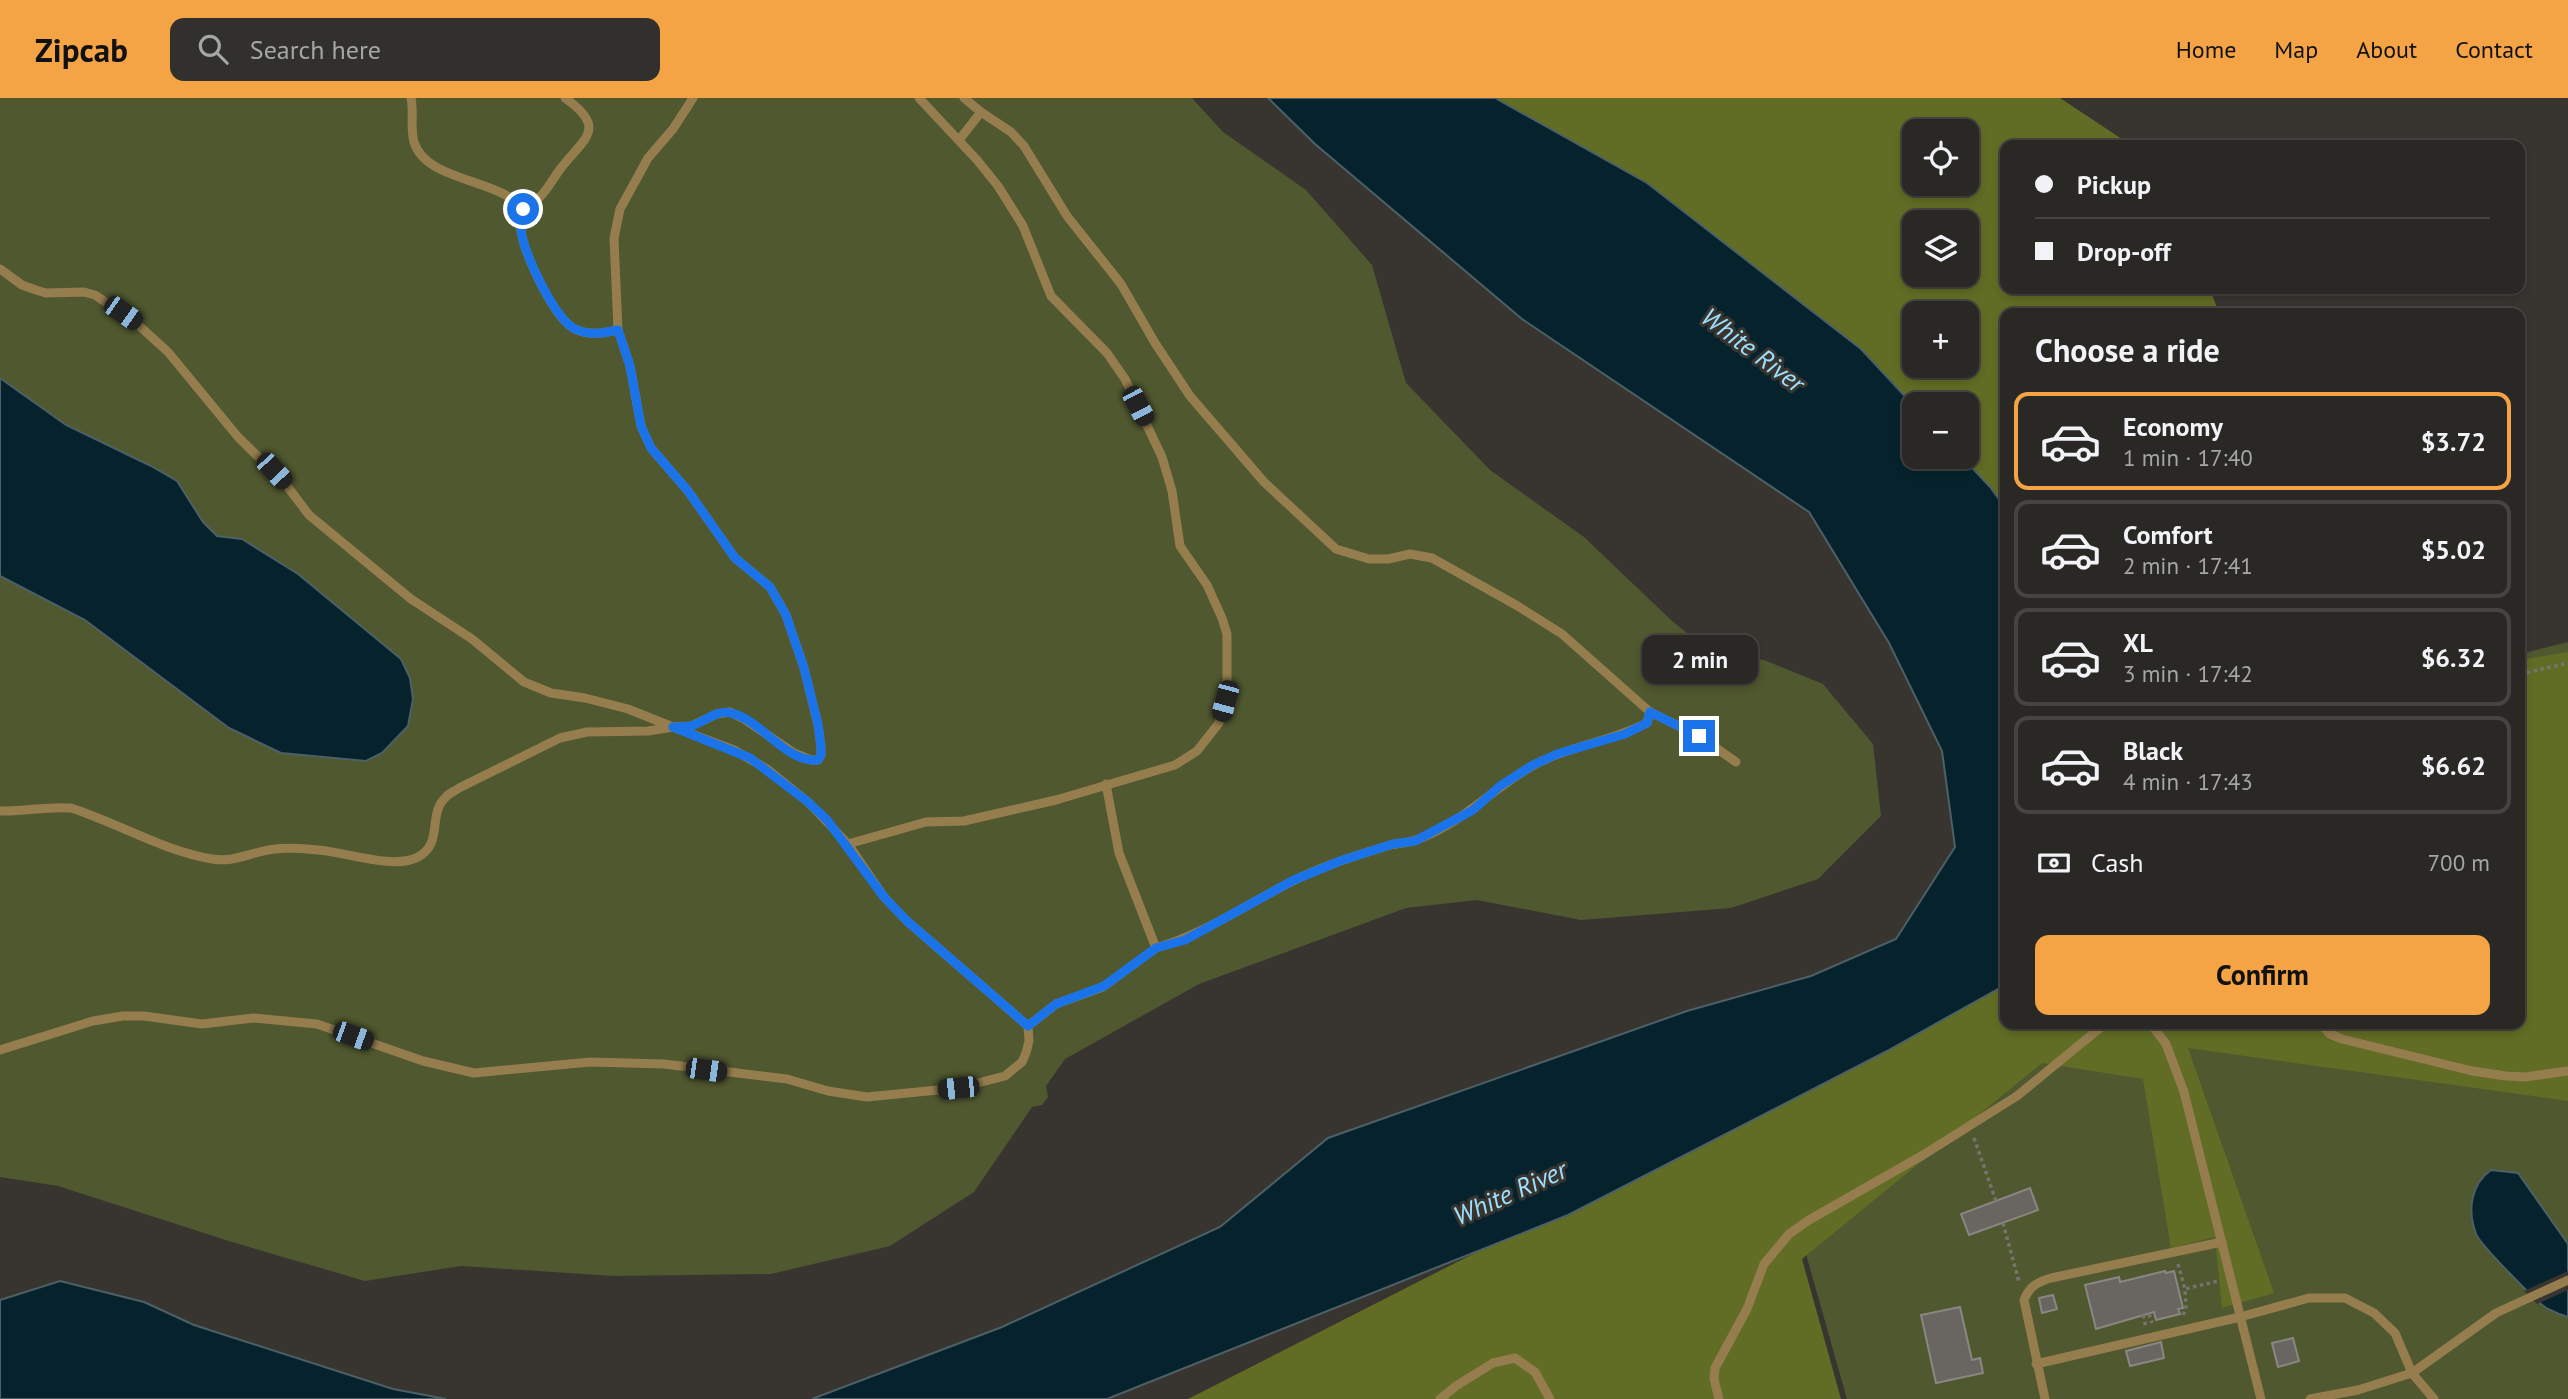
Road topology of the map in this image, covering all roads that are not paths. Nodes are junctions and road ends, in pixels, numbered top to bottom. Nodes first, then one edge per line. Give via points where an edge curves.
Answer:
1 (411, 98) edge
2 (565, 98) edge
3 (693, 98) edge
4 (919, 98) edge
5 (964, 98) edge
6 (981, 112) junction
7 (959, 140) junction
8 (523, 209) junction
9 (0, 269) edge
10 (618, 330) junction
11 (1650, 712) junction
12 (673, 727) junction
13 (1736, 762) dead end
14 (1106, 784) junction
15 (0, 811) edge
16 (848, 844) junction
17 (1156, 948) junction
18 (1028, 1026) junction
19 (2099, 1029) edge
20 (2154, 1029) edge
21 (2325, 1029) edge
22 (0, 1050) edge
23 (2568, 1071) edge
24 (2222, 1242) junction
25 (2568, 1280) edge
26 (2240, 1317) junction
27 (2036, 1364) junction
28 (2413, 1373) junction
29 (1440, 1399) edge
30 (1550, 1399) edge
31 (1719, 1399) edge
32 (2045, 1399) edge
33 (2261, 1399) edge
34 (2310, 1399) edge
35 (2434, 1399) edge

1 - 8 lane via 414,141 423,158 511,197
2 - 8 lane via 584,116 589,134 541,199
3 - 10 lane via 649,158 620,209 614,249
4 - 7 lane
5 - 6 lane
6 - 7 lane
6 - 11 lane via 1024,146 1067,216 1121,284 1190,396 1264,482 1336,549 1369,559 1410,554 1432,558 1562,634
7 - 14 lane via 1016,212 1051,296 1125,379 1165,467 1181,546 1215,601 1227,634 1225,701 1219,723 1206,743 1175,765
8 - 10 lane via 524,244 559,315 586,332
9 - 12 lane via 36,290 94,295 135,322 168,352 309,515 411,599 472,639 524,682 551,693 628,709
10 - 12 lane via 641,426 651,448 735,558 770,587 786,615 818,724 821,755 811,760 794,753 730,712 691,726
11 - 13 lane via 1699,736
11 - 17 lane via 1647,723 1625,734 1533,765 1473,810 1415,841 1340,861 1294,880 1185,940
12 - 15 lane via 560,738 459,788 446,796 438,809 432,844 407,862 292,849 221,860 190,853 71,808
12 - 16 lane via 758,764 808,802
14 - 16 lane via 1056,800 964,821 926,822
14 - 17 lane via 1119,853
16 - 18 lane via 884,897 907,921
17 - 18 lane via 1104,986 1056,1004
18 - 22 lane via 1022,1062 1005,1076 958,1088 867,1097 787,1079 664,1064 590,1062 474,1073 423,1061 317,1024 253,1018 202,1024 122,1016
19 - 31 lane via 2017,1096 1789,1234 1764,1264 1716,1368
20 - 24 lane via 2169,1051 2183,1092
21 - 23 lane via 2342,1039 2472,1071 2525,1077
24 - 26 lane
24 - 27 lane via 2039,1281 2024,1300
25 - 28 lane via 2496,1313
26 - 27 lane
26 - 28 lane via 2309,1298 2345,1298 2374,1313 2395,1333
26 - 33 lane
27 - 32 lane
28 - 34 lane
28 - 35 lane
29 - 30 lane via 1493,1363 1515,1359 1535,1372

